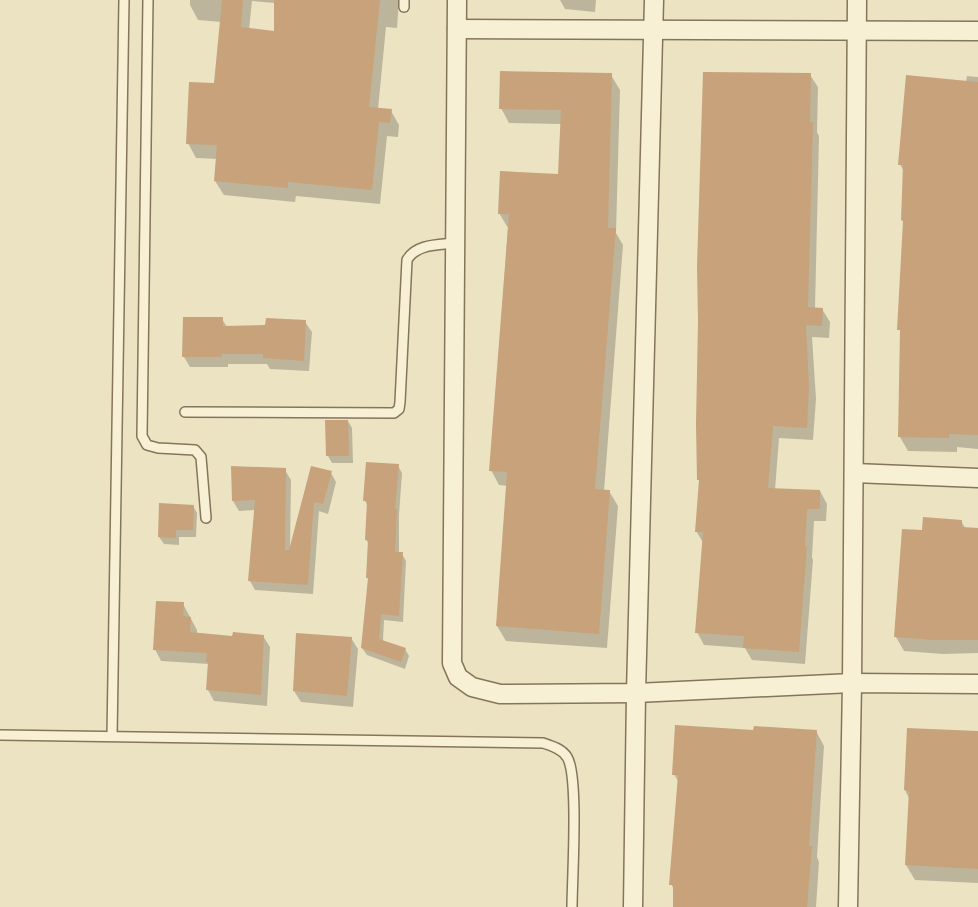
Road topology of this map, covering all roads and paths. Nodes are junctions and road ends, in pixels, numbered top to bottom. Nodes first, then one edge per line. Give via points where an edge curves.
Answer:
1 (124, 0) edge
2 (148, 0) edge
3 (457, 0) edge
4 (654, 0) edge
5 (857, 0) edge
6 (457, 29) junction
7 (652, 30) junction
8 (857, 31) junction
9 (978, 31) edge
10 (455, 243) junction
11 (185, 412) dead end
12 (854, 473) junction
13 (978, 478) edge
14 (206, 518) dead end
15 (852, 683) junction
16 (978, 684) edge
17 (636, 693) junction
18 (0, 735) edge
19 (112, 736) junction
20 (572, 907) edge
21 (633, 907) edge
22 (848, 907) edge

1 - 19 lane
2 - 14 lane via 142,436 147,444 158,448 195,450 201,457
3 - 6 street
4 - 7 street
5 - 8 street
6 - 7 street
6 - 10 street
7 - 8 street
7 - 17 street
8 - 9 street
8 - 12 street
10 - 11 lane via 426,246 410,254 406,261 399,410
10 - 17 street via 452,663 458,677 472,687 500,694
12 - 13 street
12 - 15 street
15 - 16 street
15 - 17 street
15 - 22 street
17 - 21 street
18 - 19 lane
19 - 20 lane via 543,743 567,757 572,769

